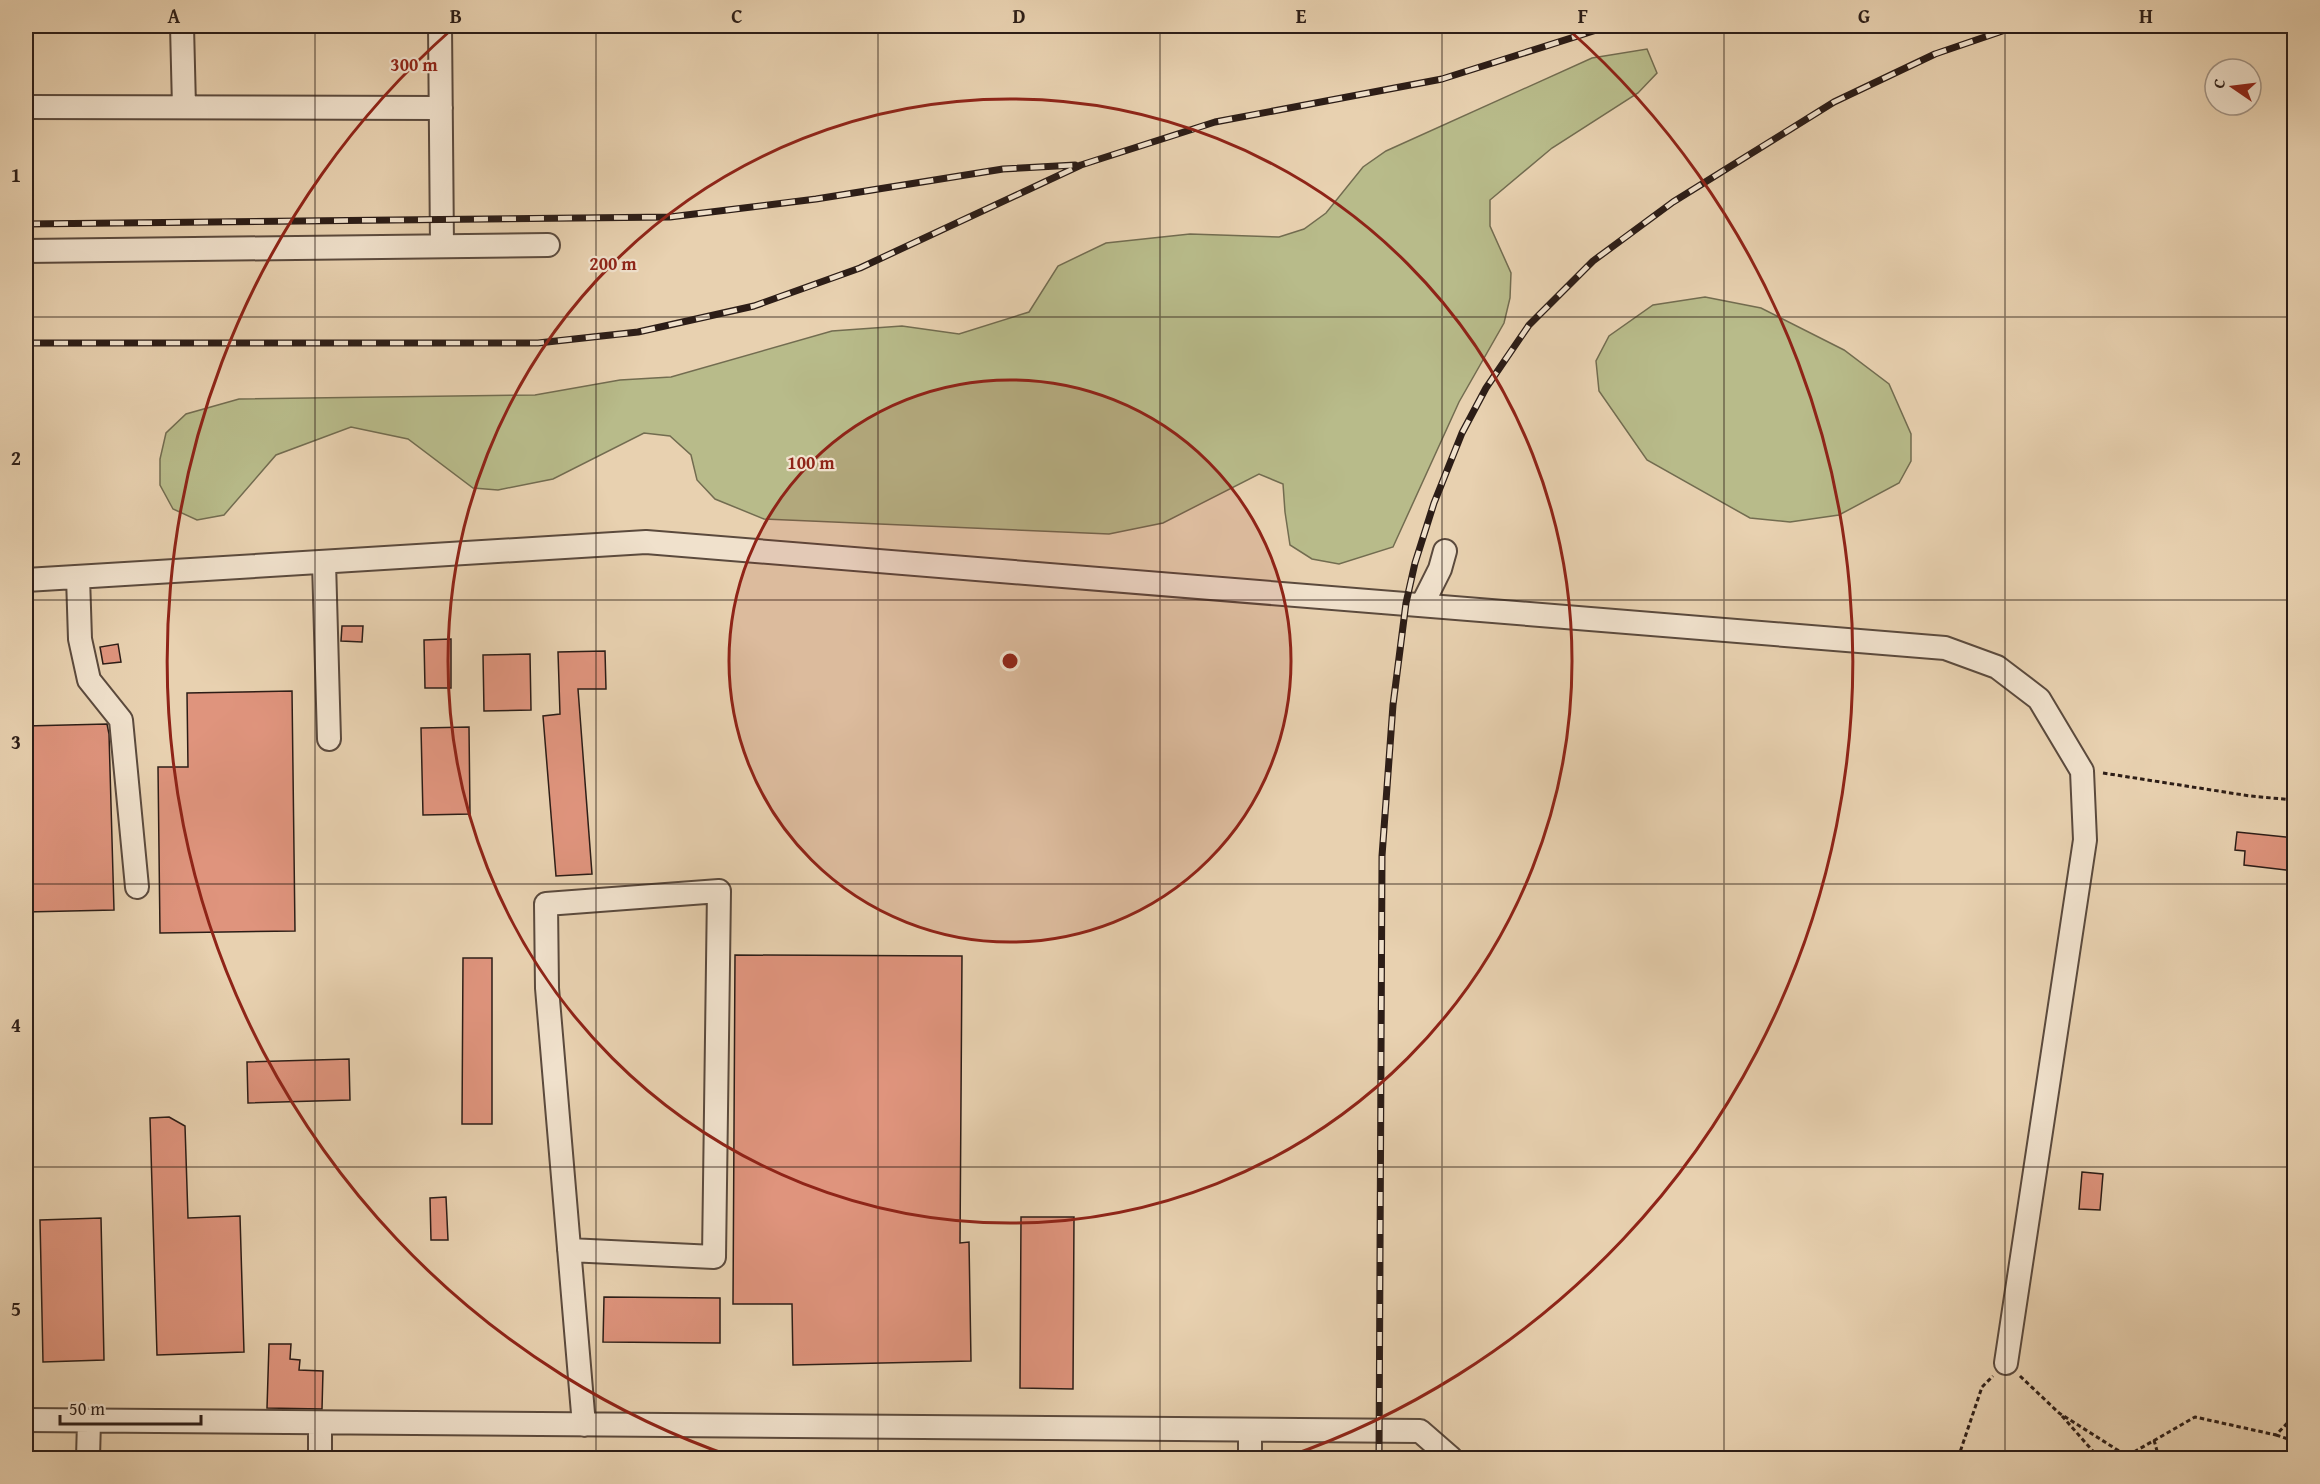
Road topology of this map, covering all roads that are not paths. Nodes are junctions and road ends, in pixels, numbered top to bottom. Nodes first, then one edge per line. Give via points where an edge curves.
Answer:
1 (182, 26) edge
2 (441, 26) edge
3 (26, 107) edge
4 (184, 107) junction
5 (441, 108) junction
6 (548, 245) dead end
7 (442, 246) junction
8 (26, 251) edge
9 (1445, 551) dead end
10 (324, 562) junction
11 (78, 577) junction
12 (26, 580) edge
13 (1422, 605) junction
14 (329, 738) dead end
15 (137, 887) dead end
16 (569, 1250) junction
17 (2006, 1363) road end
18 (26, 1420) edge
19 (88, 1421) junction
20 (320, 1423) junction
21 (584, 1425) junction
22 (1250, 1430) junction
23 (88, 1458) edge
24 (320, 1458) edge
25 (1250, 1458) edge
26 (1451, 1458) edge

1 - 4 street
2 - 5 street
3 - 4 street
4 - 5 street
5 - 7 street
6 - 7 street
7 - 8 street
9 - 13 street
10 - 11 street
10 - 13 street via 646,542
10 - 14 street
11 - 12 street
11 - 15 street via 80,639 89,680 121,720
13 - 17 street via 1945,648 1997,667 2039,699 2082,771 2085,840
16 - 16 street via 547,988 546,904 719,891 714,1257
16 - 21 street
18 - 19 street
19 - 20 street
19 - 23 street
20 - 21 street
20 - 24 street
21 - 22 street
22 - 25 street
22 - 26 street via 1420,1431

